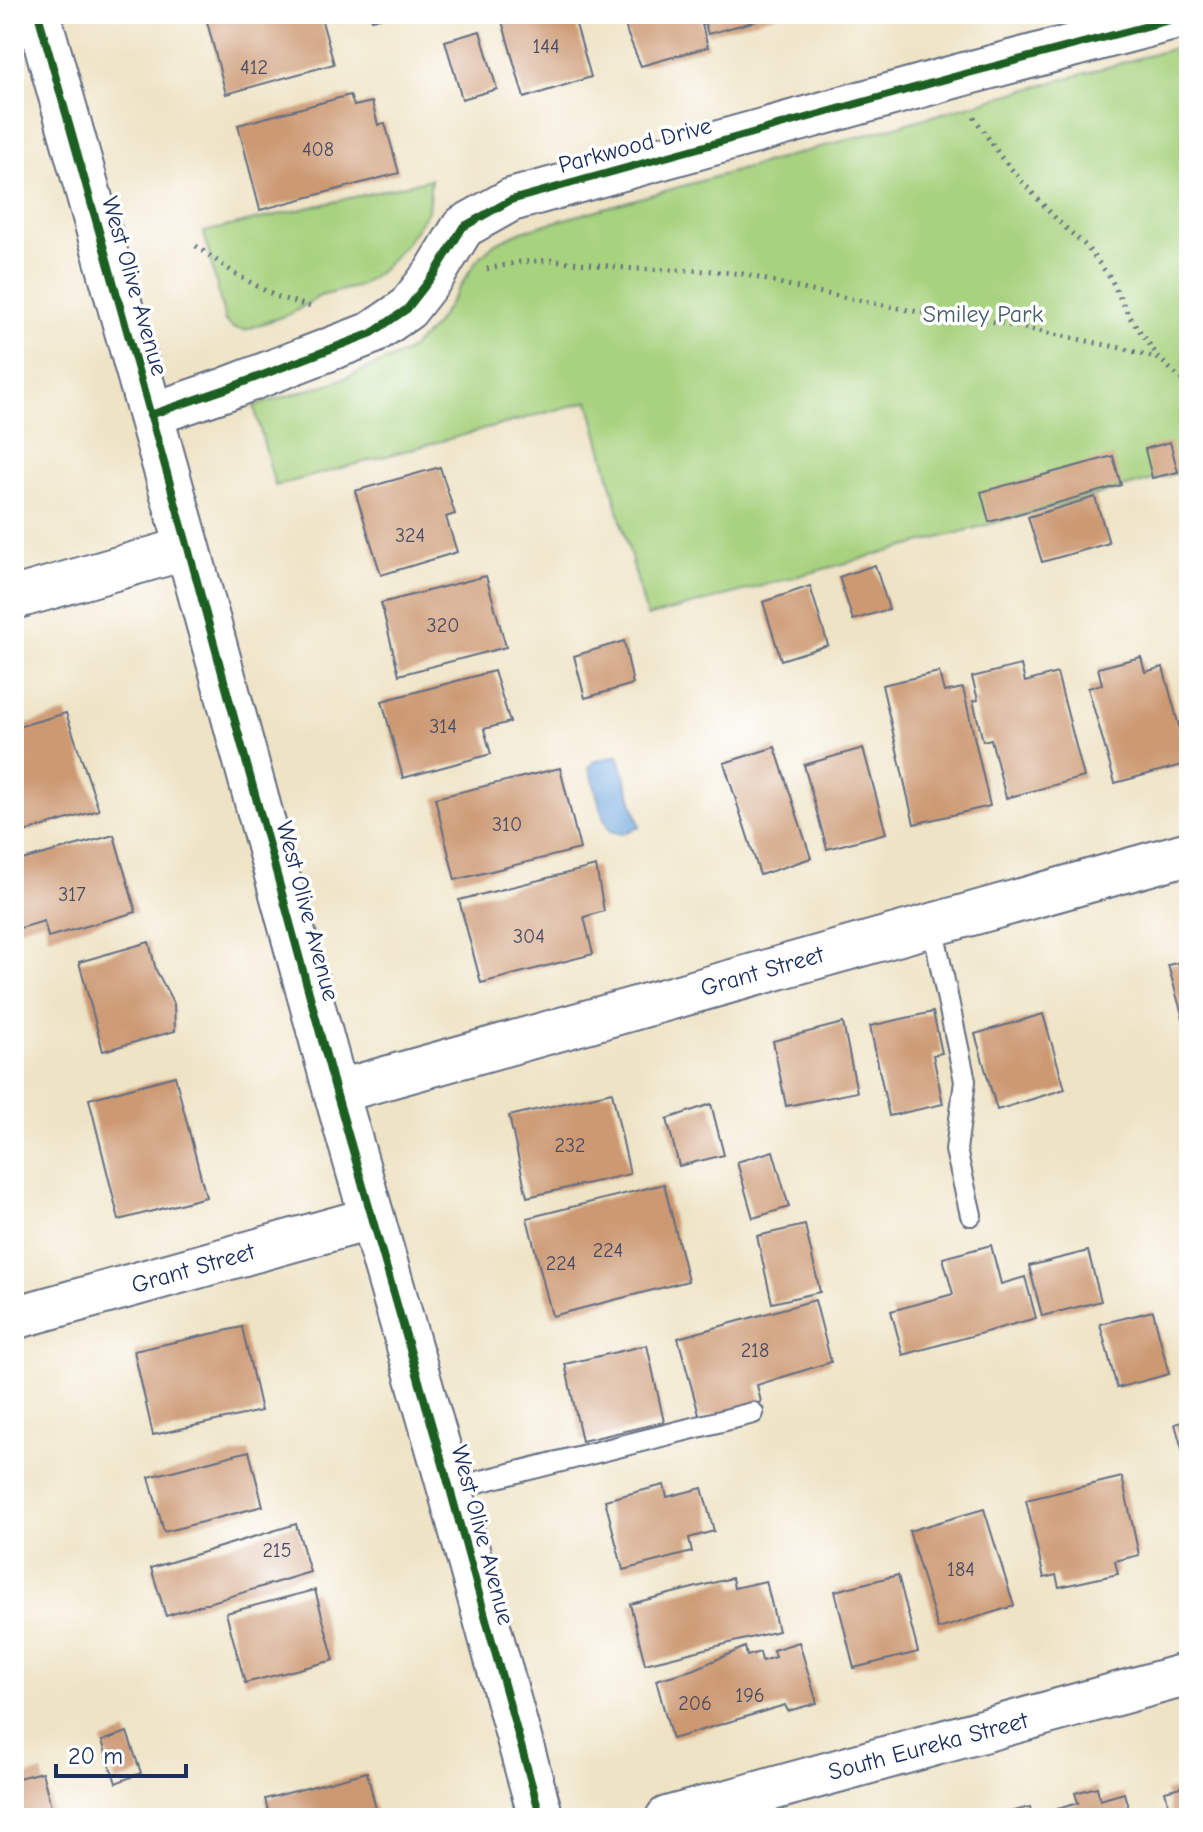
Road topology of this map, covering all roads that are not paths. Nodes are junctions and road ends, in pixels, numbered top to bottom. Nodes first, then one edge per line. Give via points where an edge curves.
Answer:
1 (38, 14) edge
2 (1189, 15) edge
3 (150, 415) junction
4 (188, 548) junction
5 (14, 598) edge
6 (1189, 853) edge
7 (932, 924) junction
8 (336, 1092) junction
9 (971, 1215) dead end
10 (373, 1218) junction
11 (14, 1318) edge
12 (753, 1413) dead end
13 (450, 1489) junction
14 (1189, 1674) edge
15 (541, 1818) edge
16 (667, 1818) edge

1 - 3 street, West Olive Avenue
2 - 3 street, Parkwood Drive via 511,200 463,227 407,309 372,333
3 - 4 street, West Olive Avenue
4 - 5 street
4 - 8 street, West Olive Avenue
6 - 7 street, Grant Street
7 - 8 street, Grant Street
7 - 9 lane via 965,1081 956,1150
8 - 10 street, West Olive Avenue
10 - 11 street, Grant Street
10 - 13 street, West Olive Avenue
12 - 13 lane
13 - 15 street, West Olive Avenue
14 - 16 street, South Eureka Street

